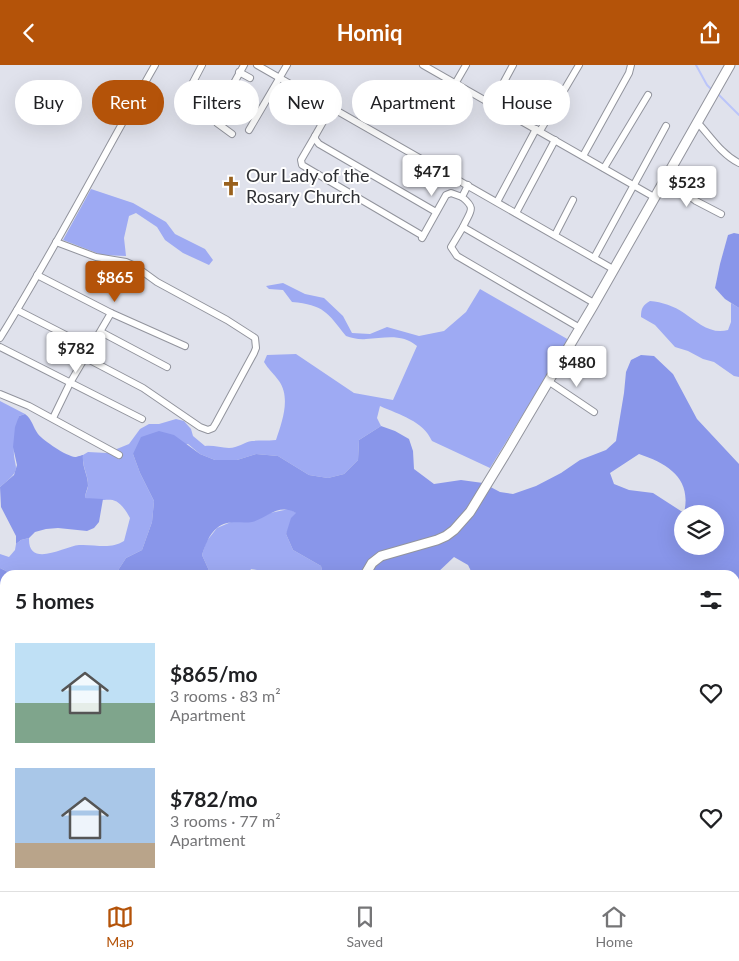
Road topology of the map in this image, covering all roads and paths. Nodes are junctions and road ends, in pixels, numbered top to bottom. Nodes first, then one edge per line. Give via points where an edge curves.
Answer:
1 (155, 65) edge
2 (202, 65) edge
3 (244, 65) edge
4 (257, 65) edge
5 (287, 65) edge
6 (423, 65) edge
7 (466, 65) edge
8 (513, 65) edge
9 (579, 65) edge
10 (631, 65) edge
11 (730, 65) edge
12 (239, 72) junction
13 (281, 78) junction
14 (250, 79) dead end
15 (194, 80) edge
16 (284, 80) edge
17 (449, 80) edge
18 (458, 80) edge
19 (505, 80) edge
20 (648, 95) dead end
21 (342, 112) edge
22 (698, 123) junction
23 (321, 125) edge
24 (529, 125) edge
25 (666, 126) dead end
26 (249, 130) dead end
27 (538, 130) junction
28 (232, 135) dead end
29 (315, 136) junction
30 (555, 140) junction
31 (583, 156) junction
32 (739, 163) edge
33 (604, 168) junction
34 (666, 177) junction
35 (468, 185) junction
36 (634, 185) junction
37 (462, 197) junction
38 (654, 197) junction
39 (574, 200) dead end
40 (498, 202) junction
41 (436, 212) junction
42 (516, 213) junction
43 (721, 214) dead end
44 (463, 227) junction
45 (555, 235) junction
46 (56, 242) junction
47 (594, 258) junction
48 (614, 269) junction
49 (37, 275) junction
50 (594, 303) junction
51 (17, 310) junction
52 (111, 313) junction
53 (580, 328) junction
54 (101, 332) junction
55 (0, 337) edge
56 (185, 346) dead end
57 (0, 347) edge
58 (91, 348) junction
59 (86, 358) junction
60 (167, 367) dead end
61 (548, 381) junction
62 (70, 383) junction
63 (0, 394) edge
64 (594, 412) dead end
65 (52, 418) junction
66 (142, 419) dead end
67 (119, 455) dead end
68 (368, 570) edge

1 - 46 street
2 - 15 street
3 - 12 street
4 - 13 street
5 - 13 street
6 - 17 street
7 - 18 street
8 - 19 street
9 - 27 street
10 - 31 street
11 - 22 main road
12 - 14 street
12 - 28 street via 214,117
13 - 16 street
13 - 26 street
20 - 33 street
21 - 35 street
22 - 32 street
22 - 34 main road
23 - 29 street
24 - 27 street
25 - 36 street
27 - 30 street
27 - 40 street
29 - 41 street via 318,144
29 - 41 street via 302,165 422,237
30 - 31 street
30 - 42 street
31 - 33 street
33 - 36 street
34 - 38 main road
34 - 43 street via 696,201
35 - 37 street
35 - 40 street
36 - 38 street
36 - 47 street
37 - 41 street via 451,193 446,195
37 - 44 street via 471,206
38 - 48 main road
39 - 45 street
40 - 42 street
42 - 45 street
44 - 50 street
44 - 53 street via 452,247 454,254
45 - 47 street
46 - 49 street
46 - 59 street via 135,266 166,288 227,320 255,338 256,343 254,353 214,428 208,430
47 - 48 street
48 - 50 main road
49 - 51 street
49 - 52 street
50 - 53 main road
51 - 55 street
51 - 58 street
52 - 54 street
52 - 56 street
53 - 61 main road
54 - 58 street
54 - 60 street
57 - 62 street
58 - 59 street
59 - 62 street
61 - 64 street
61 - 68 main road via 470,512 454,530 437,540 381,556
62 - 65 street
62 - 66 street
63 - 65 street
65 - 67 street

